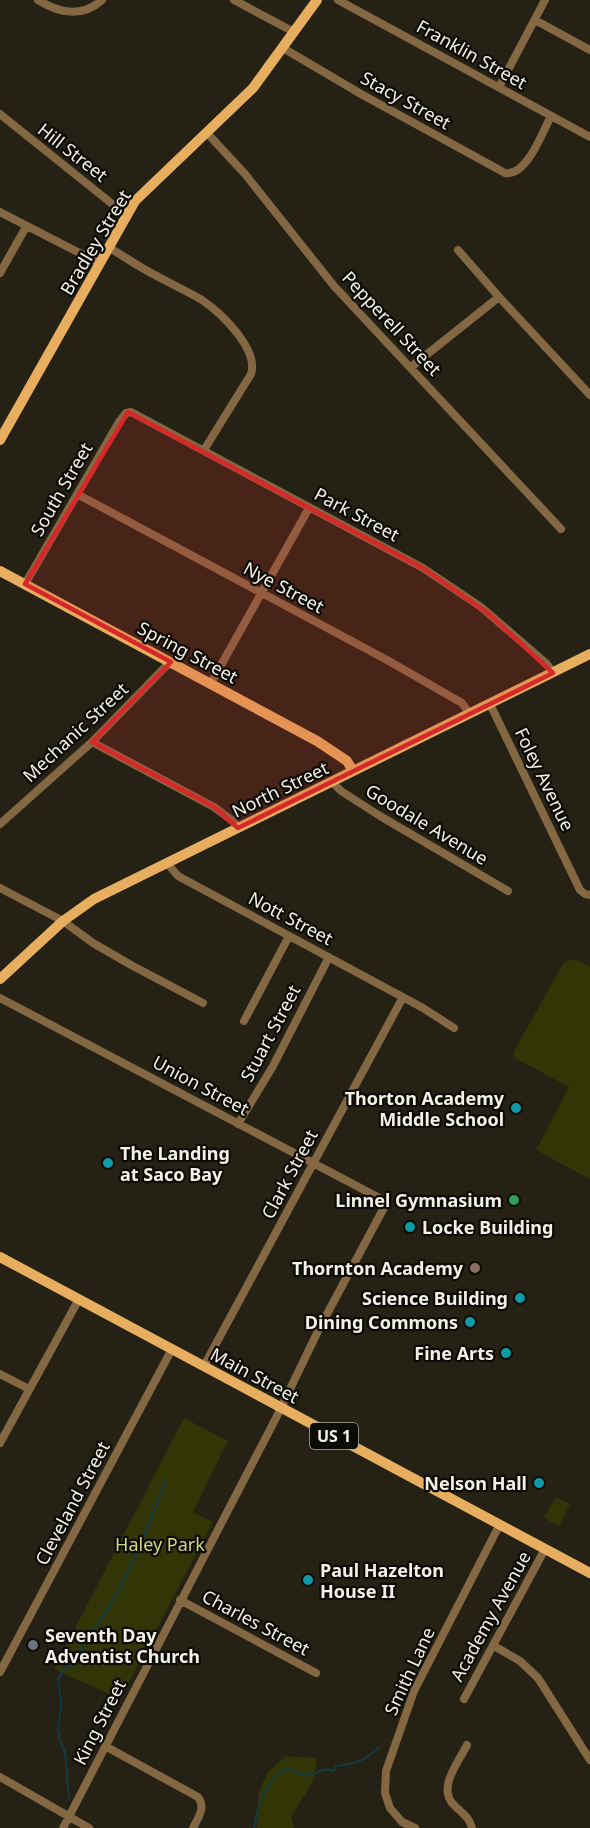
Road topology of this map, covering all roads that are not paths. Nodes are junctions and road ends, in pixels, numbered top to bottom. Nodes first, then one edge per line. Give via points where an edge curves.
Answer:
1 (38, 0) edge
2 (102, 0) edge
3 (234, 0) edge
4 (316, 0) edge
5 (338, 0) edge
6 (545, 0) edge
7 (535, 20) junction
8 (294, 32) junction
9 (283, 48) junction
10 (590, 50) edge
11 (499, 87) junction
12 (0, 114) edge
13 (551, 116) junction
14 (207, 133) junction
15 (590, 137) edge
16 (0, 212) edge
17 (126, 215) junction
18 (26, 226) junction
19 (108, 247) junction
20 (458, 250) dead end
21 (99, 263) junction
22 (0, 273) edge
23 (499, 297) junction
24 (411, 367) junction
25 (590, 395) edge
26 (128, 412) joint
27 (0, 440) edge
28 (204, 450) junction
29 (77, 494) junction
30 (309, 508) junction
31 (561, 529) dead end
32 (0, 571) edge
33 (26, 584) junction
34 (262, 594) junction
35 (590, 654) edge
36 (170, 662) junction
37 (553, 673) junction
38 (211, 683) junction
39 (490, 704) junction
40 (470, 714) junction
41 (92, 742) junction
42 (353, 771) junction
43 (332, 782) junction
44 (0, 824) edge
45 (238, 828) junction
46 (167, 863) junction
47 (0, 888) edge
48 (508, 891) dead end
49 (590, 895) edge
50 (63, 921) junction
51 (289, 936) junction
52 (329, 957) junction
53 (0, 979) edge
54 (403, 997) junction
55 (0, 998) edge
56 (203, 1003) dead end
57 (244, 1021) dead end
58 (454, 1028) dead end
59 (238, 1124) junction
60 (313, 1163) junction
61 (387, 1202) joint
62 (0, 1257) edge
63 (79, 1299) junction
64 (172, 1349) junction
65 (204, 1366) junction
66 (0, 1374) edge
67 (29, 1389) junction
68 (281, 1407) junction
69 (0, 1443) edge
70 (500, 1524) junction
71 (546, 1549) junction
72 (590, 1573) edge
73 (180, 1600) junction
74 (494, 1646) junction
75 (0, 1672) edge
76 (316, 1673) dead end
77 (464, 1699) dead end
78 (467, 1745) dead end
79 (105, 1746) junction
80 (590, 1760) edge
81 (0, 1777) edge
82 (69, 1817) junction
83 (63, 1828) edge
84 (89, 1828) edge
85 (193, 1828) edge
86 (415, 1828) edge
87 (472, 1828) edge

1 - 2 street via 55,10 69,12 88,9
3 - 8 street
4 - 8 main road, Bradley Street
5 - 11 street, Franklin Street
6 - 7 street
7 - 10 street
7 - 11 street
8 - 9 main road, Bradley Street
9 - 13 street, Stacy Street via 503,172 516,172 527,160
9 - 14 main road, Bradley Street via 253,88
11 - 13 street, Franklin Street
12 - 17 street, Hill Street
13 - 15 street, Franklin Street
14 - 17 main road, Bradley Street via 147,188
14 - 24 street, Pepperell Street via 245,174 334,286
16 - 18 street
17 - 19 main road, Bradley Street
18 - 21 street
18 - 22 street
19 - 21 main road, Bradley Street
19 - 28 street via 208,304 234,330 252,357 250,374
20 - 23 street
21 - 27 main road, Bradley Street
23 - 24 street
23 - 25 street
24 - 31 street, Pepperell Street
26 - 28 street, Park Street
26 - 29 street, South Street
28 - 30 street, Park Street
29 - 33 street, South Street
29 - 34 street, Nye Street
30 - 34 street
30 - 37 street, Park Street via 449,584 488,613
32 - 33 main road, Spring Street
33 - 36 main road, Spring Street
34 - 38 street
34 - 40 street, Nye Street via 452,697 465,705
35 - 37 main road, North Street
36 - 38 main road, Spring Street
36 - 41 street, Mechanic Street
37 - 39 main road, North Street
38 - 42 main road, Spring Street via 328,747
39 - 40 main road, North Street
39 - 49 street, Foley Avenue via 580,890
40 - 42 main road, North Street
41 - 44 street, Mechanic Street
41 - 45 street via 204,802
42 - 43 main road, North Street
43 - 45 main road, North Street
43 - 48 street, Goodale Avenue via 380,816
45 - 46 main road, North Street
46 - 50 main road, North Street via 94,899
46 - 51 street, Nott Street via 178,876
47 - 50 street
50 - 53 main road, North Street
50 - 56 street via 112,954
51 - 52 street, Nott Street
51 - 57 street
52 - 54 street, Nott Street
52 - 59 street, Stuart Street
54 - 58 street, Nott Street
54 - 60 street, Clark Street
55 - 59 street, Union Street
59 - 60 street, Union Street
60 - 61 street, Union Street
60 - 65 street, Clark Street
61 - 68 street, King Street
62 - 63 main road, Main Street / US 1
63 - 64 main road, Main Street / US 1
63 - 67 street
64 - 65 main road, Main Street / US 1
64 - 75 street, Cleveland Street
65 - 68 main road, Main Street / US 1
66 - 67 street
67 - 69 street
68 - 70 main road, Main Street / US 1
68 - 73 street, King Street
70 - 71 main road, Main Street / US 1
70 - 86 street, Smith Lane via 414,1691 386,1771 385,1793 390,1808 402,1822
71 - 72 main road, Main Street / US 1
71 - 74 street, Academy Avenue
73 - 76 street, Charles Street
73 - 79 street, King Street
74 - 77 street, Academy Avenue
74 - 80 street via 520,1661 538,1678
78 - 87 street via 446,1792 470,1820
79 - 82 street, King Street
79 - 85 street via 198,1797 202,1808
81 - 82 street
82 - 83 street, King Street
82 - 84 street

